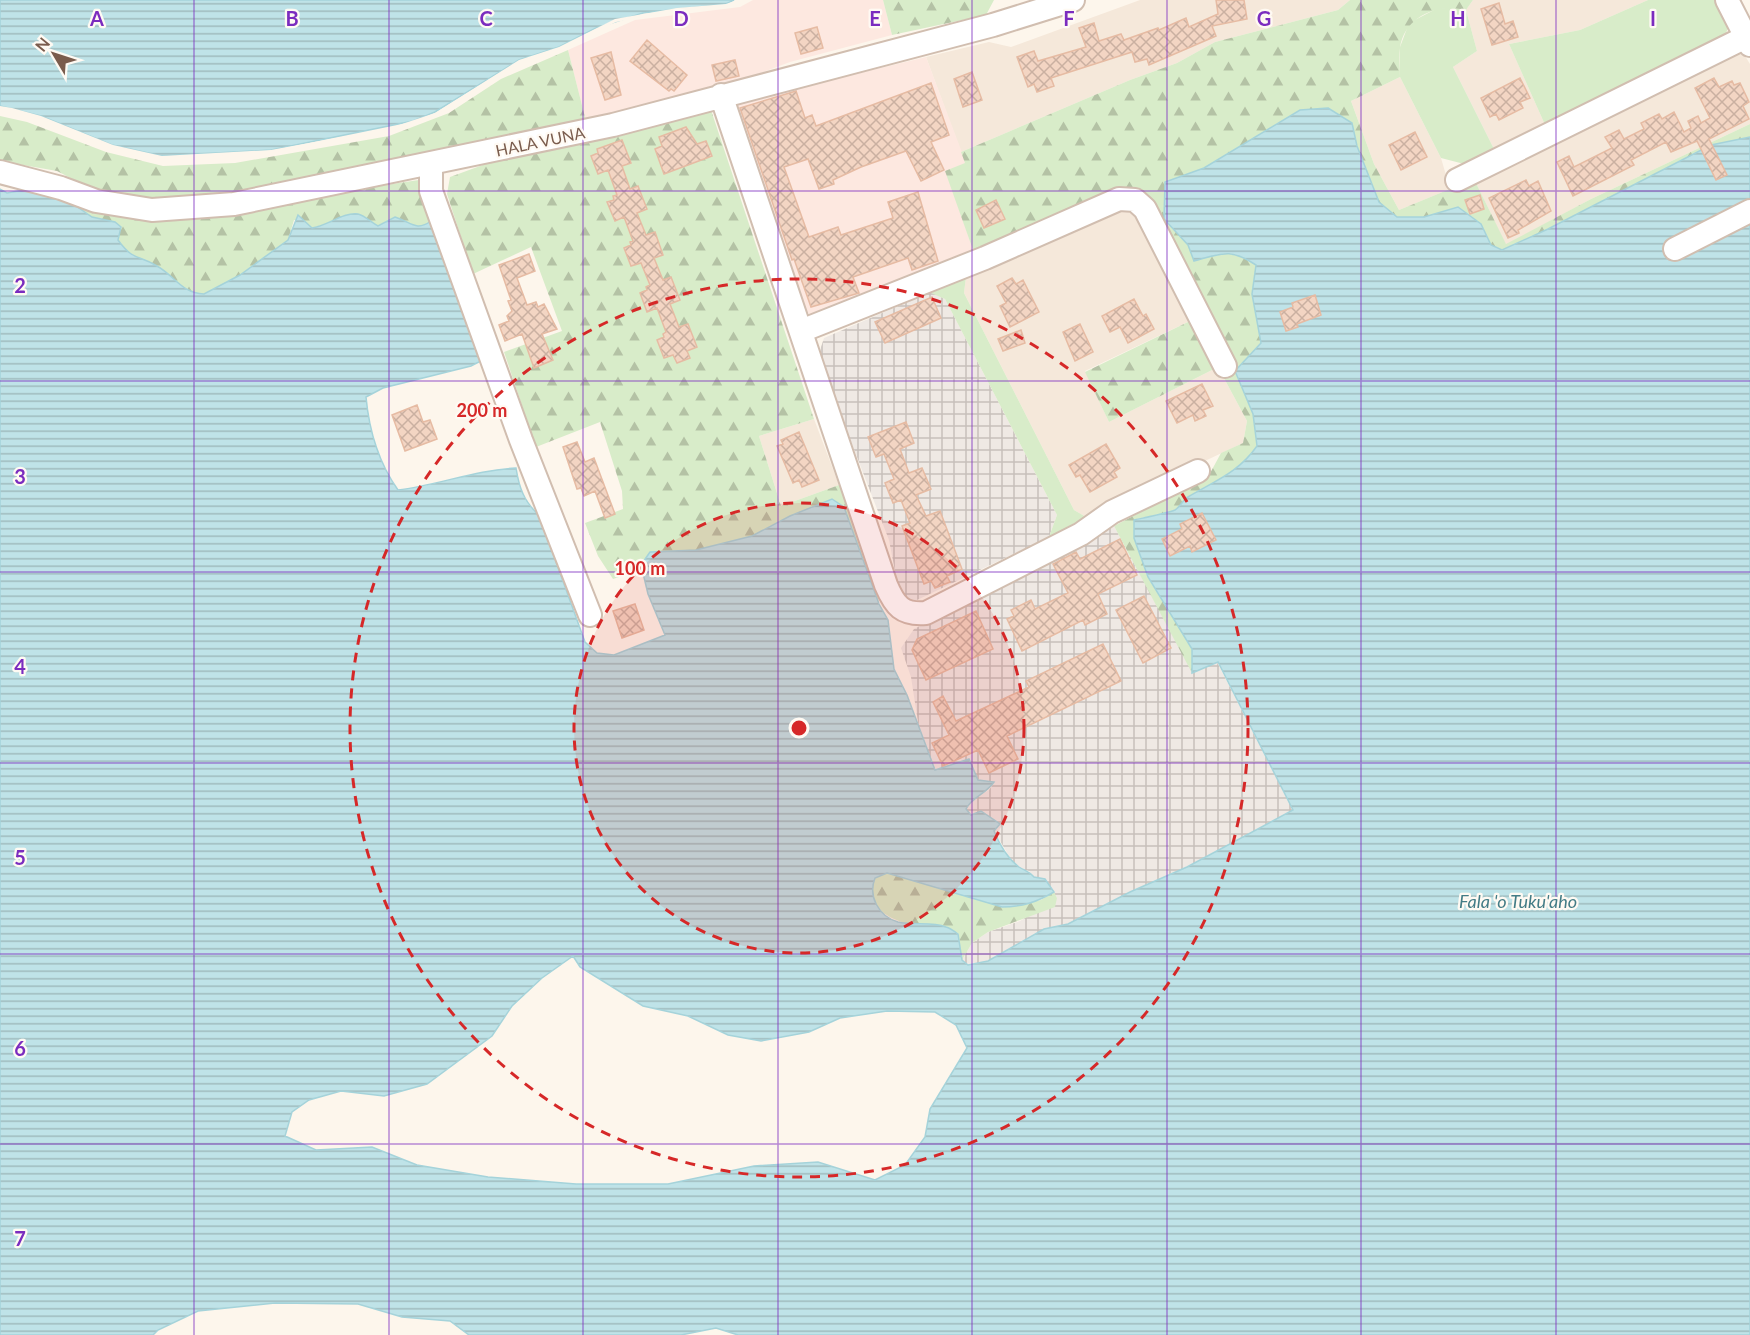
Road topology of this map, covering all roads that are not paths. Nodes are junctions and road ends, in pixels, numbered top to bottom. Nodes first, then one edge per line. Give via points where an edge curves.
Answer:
1 (1073, 0) edge
2 (1727, 0) edge
3 (1748, 41) edge
4 (721, 95) junction
5 (431, 165) junction
6 (0, 172) edge
7 (1457, 180) dead end
8 (1750, 211) edge
9 (1675, 249) dead end
10 (801, 331) junction
11 (1225, 366) dead end
12 (1198, 471) dead end
13 (590, 615) dead end

1 - 4 street, HALA VUNA via 993,25
2 - 3 street
3 - 7 street
4 - 5 street, HALA VUNA via 613,125
4 - 10 street
5 - 6 street, HALA VUNA via 234,204 152,210 96,201
5 - 13 street via 431,191 521,440
8 - 9 street
10 - 11 street via 985,258 1119,199 1135,200 1145,209
10 - 12 street via 886,585 892,601 902,611 926,613 1081,534 1112,512

